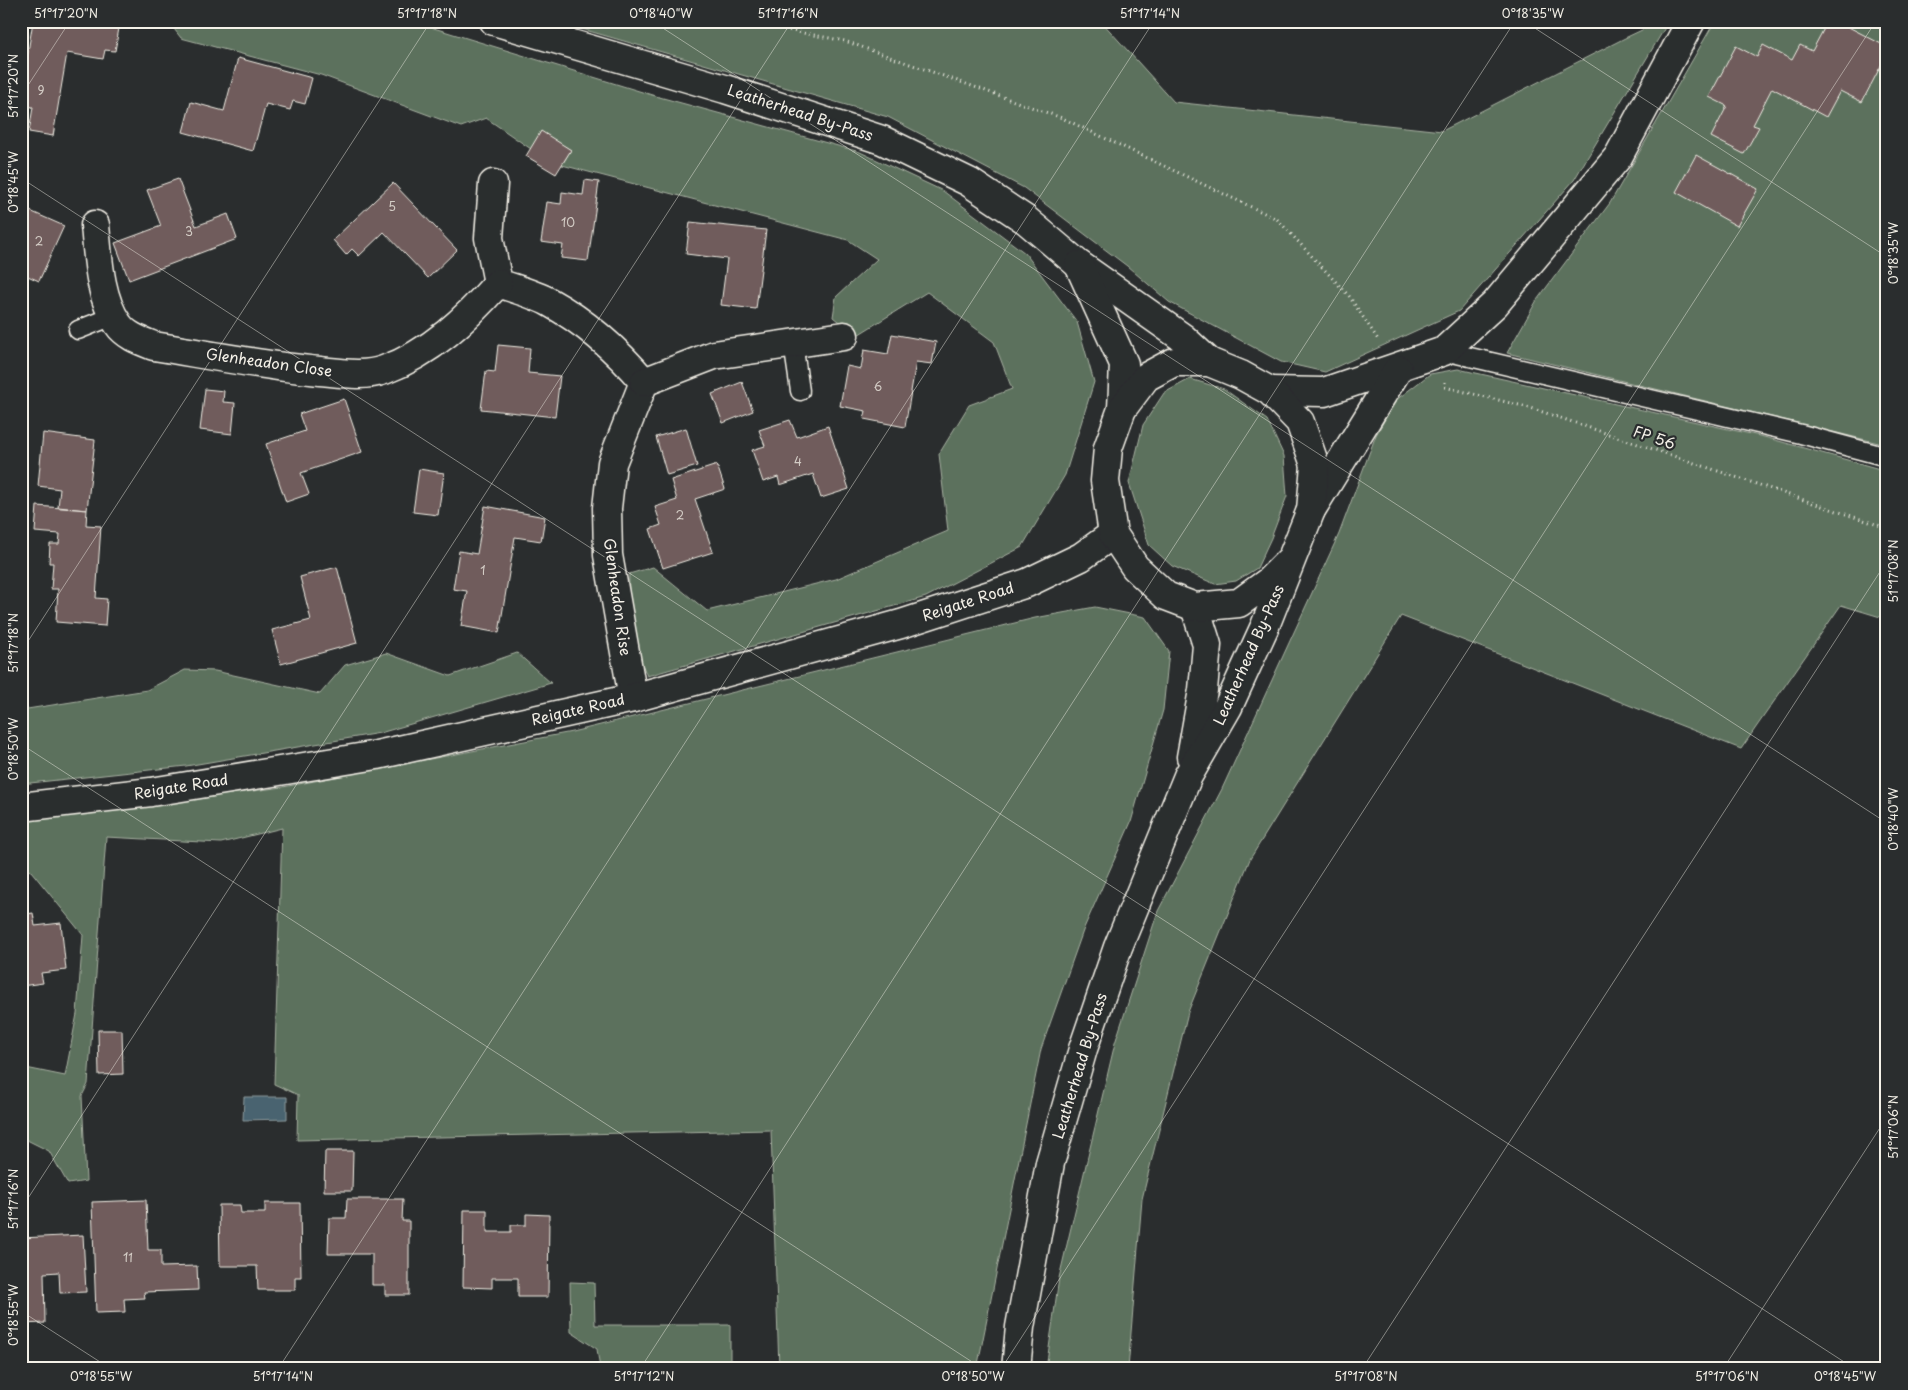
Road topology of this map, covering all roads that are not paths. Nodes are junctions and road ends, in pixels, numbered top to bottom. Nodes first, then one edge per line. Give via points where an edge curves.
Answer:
1 (494, 21) edge
2 (1691, 21) edge
3 (493, 184) dead end
4 (95, 224) dead end
5 (1078, 264) junction
6 (498, 282) junction
7 (113, 316) junction
8 (78, 330) dead end
9 (844, 336) dead end
10 (792, 343) junction
11 (1444, 351) junction
12 (1209, 362) junction
13 (1398, 369) junction
14 (644, 382) junction
15 (800, 391) dead end
16 (1270, 391) junction
17 (1122, 409) junction
18 (1887, 457) edge
19 (1311, 510) junction
20 (1113, 534) junction
21 (1292, 558) junction
22 (1195, 607) junction
23 (633, 698) junction
24 (1188, 776) junction
25 (21, 807) edge
26 (1016, 1369) edge

1 - 5 main road, Leatherhead By-Pass via 725,89 882,140 969,182 1026,220
2 - 11 main road via 1618,157 1494,304
3 - 6 main road via 489,238
4 - 7 main road, Glenheadon Close via 99,265
5 - 12 main road, Leatherhead By-Pass via 1183,338
5 - 17 main road, Leatherhead By-Pass via 1124,364
6 - 7 main road, Glenheadon Close via 448,334 384,370 352,374 290,368 154,346 135,338 118,325
6 - 14 main road via 548,301 583,323 618,351
7 - 8 lane
9 - 10 main road
10 - 14 main road via 714,355
10 - 15 lane
11 - 13 main road
11 - 18 lane
12 - 16 main road
12 - 17 main road via 1174,362 1146,377
13 - 16 main road via 1324,392
13 - 19 main road
14 - 23 main road, Glenheadon Rise via 612,463 607,508 608,555
16 - 19 main road via 1300,422 1312,456 1315,465
17 - 20 main road via 1108,448 1105,481
19 - 21 main road, Leatherhead By-Pass
20 - 22 main road via 1135,567 1166,596
20 - 23 main road, Reigate Road via 1081,557 1027,583 900,624
21 - 22 main road via 1268,582 1239,603
21 - 24 main road, Leatherhead By-Pass via 1228,707
22 - 24 main road, Leatherhead By-Pass via 1207,645 1203,690
23 - 25 main road, Reigate Road via 377,755 151,792
24 - 26 main road, Leatherhead By-Pass via 1118,947 1083,1049 1050,1162 1020,1327

